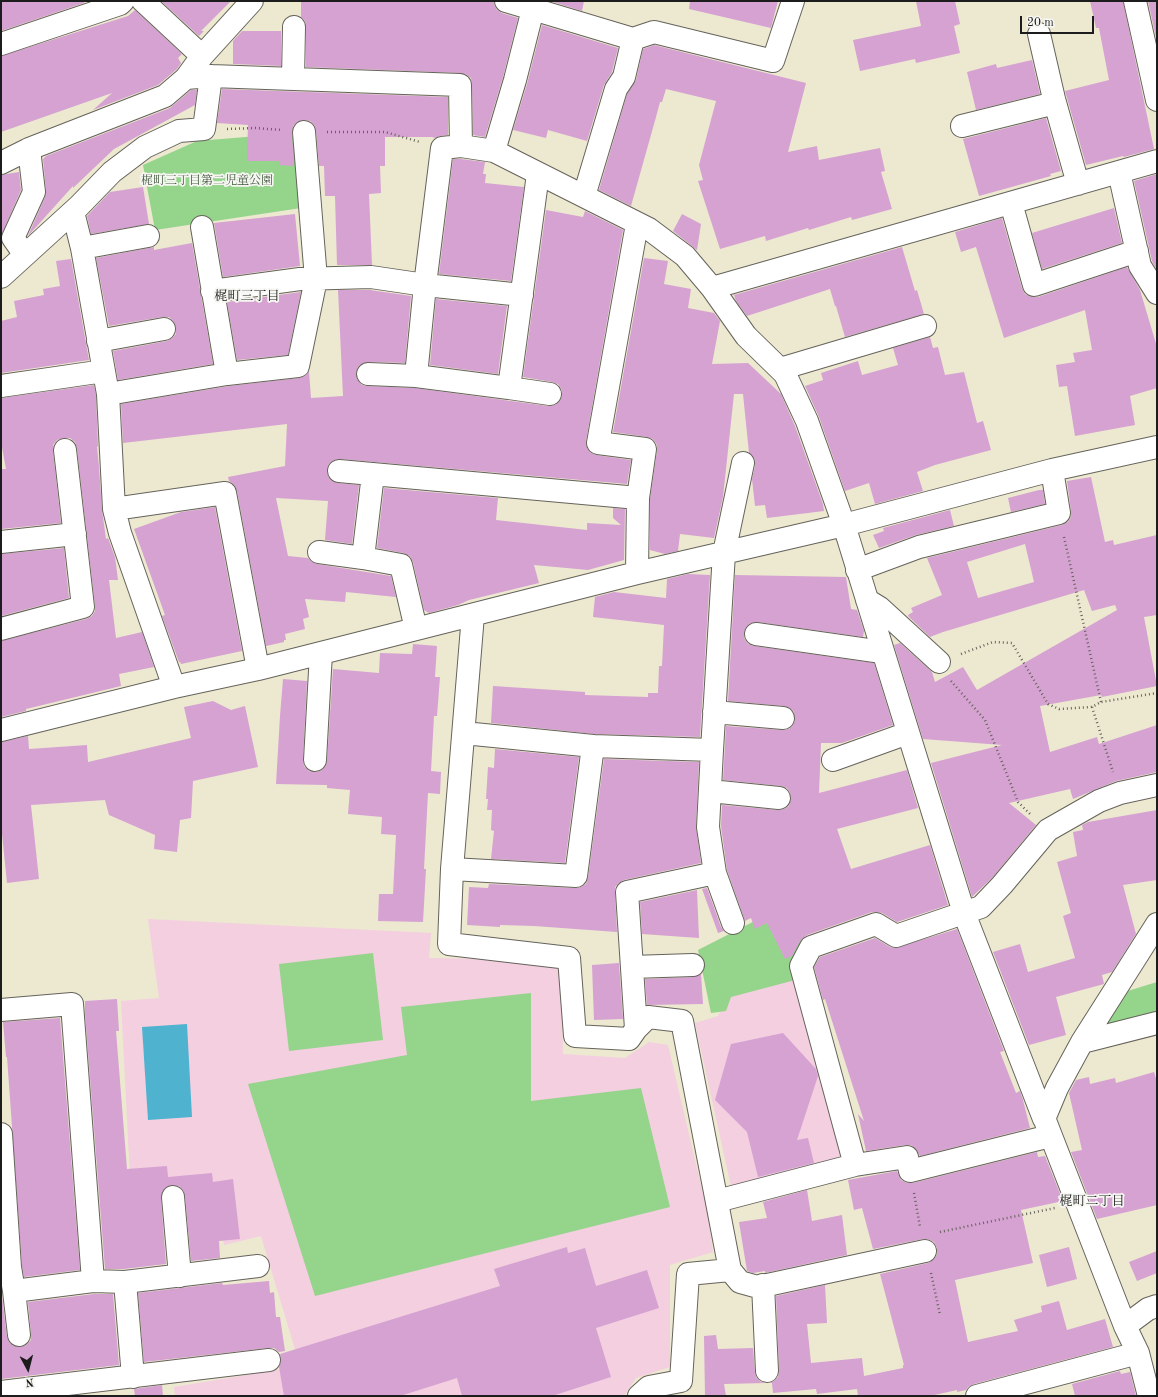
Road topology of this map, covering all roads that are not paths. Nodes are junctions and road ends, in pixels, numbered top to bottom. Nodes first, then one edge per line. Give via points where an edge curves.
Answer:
1 (123, 1) edge
2 (143, 1) edge
3 (252, 1) edge
4 (506, 1) edge
5 (793, 1) edge
6 (1135, 1) edge
7 (534, 5) edge
8 (294, 27) dead end
9 (1039, 34) dead end
10 (633, 39) junction
11 (1, 44) edge
12 (202, 56) junction
13 (211, 76) junction
14 (186, 78) junction
15 (293, 79) junction
16 (1157, 100) edge
17 (1055, 103) junction
18 (962, 126) dead end
19 (304, 132) dead end
20 (461, 146) junction
21 (29, 149) junction
22 (494, 151) junction
23 (1157, 161) edge
24 (1, 163) edge
25 (1119, 172) junction
26 (538, 174) junction
27 (1078, 184) junction
28 (584, 196) junction
29 (1011, 203) junction
30 (73, 212) junction
31 (637, 224) junction
32 (202, 227) dead end
33 (148, 236) dead end
34 (82, 248) junction
35 (1137, 251) junction
36 (25, 255) junction
37 (1, 277) edge
38 (316, 279) junction
39 (424, 285) junction
40 (712, 288) junction
41 (212, 291) junction
42 (1157, 293) edge
43 (522, 295) junction
44 (925, 326) dead end
45 (164, 329) dead end
46 (98, 341) junction
47 (780, 368) junction
48 (104, 371) junction
49 (227, 374) junction
50 (368, 374) dead end
51 (416, 376) junction
52 (1, 386) edge
53 (509, 388) junction
54 (108, 394) junction
55 (550, 394) dead end
56 (1157, 447) edge
57 (65, 450) dead end
58 (743, 463) dead end
59 (1052, 470) junction
60 (339, 471) dead end
61 (373, 474) junction
62 (638, 498) junction
63 (114, 509) junction
64 (844, 525) junction
65 (75, 534) junction
66 (1, 542) edge
67 (319, 552) dead end
68 (724, 553) junction
69 (363, 558) junction
70 (857, 570) junction
71 (637, 573) junction
72 (866, 600) junction
73 (473, 615) junction
74 (1, 629) edge
75 (416, 630) junction
76 (756, 634) dead end
77 (882, 652) junction
78 (321, 653) junction
79 (940, 662) road end
80 (258, 669) junction
81 (174, 687) junction
82 (714, 712) junction
83 (783, 718) dead end
84 (1, 730) edge
85 (464, 733) junction
86 (908, 733) junction
87 (593, 746) junction
88 (712, 750) junction
89 (315, 760) dead end
90 (833, 760) dead end
91 (1157, 785) edge
92 (710, 791) junction
93 (779, 798) dead end
94 (452, 869) junction
95 (715, 873) junction
96 (964, 913) junction
97 (733, 923) dead end
98 (1157, 924) edge
99 (693, 965) dead end
100 (632, 967) junction
101 (1, 1010) edge
102 (1157, 1023) edge
103 (636, 1029) junction
104 (1082, 1042) junction
105 (1047, 1128) junction
106 (1, 1134) edge
107 (856, 1165) junction
108 (173, 1197) dead end
109 (717, 1201) junction
110 (925, 1251) dead end
111 (258, 1266) dead end
112 (6, 1268) edge
113 (730, 1270) junction
114 (180, 1276) junction
115 (94, 1281) junction
116 (125, 1282) junction
117 (763, 1285) junction
118 (14, 1291) junction
119 (1157, 1306) edge
120 (1125, 1326) junction
121 (19, 1335) dead end
122 (1138, 1353) junction
123 (269, 1360) dead end
124 (767, 1372) dead end
125 (133, 1377) junction
126 (1, 1392) edge
127 (639, 1396) edge
128 (977, 1396) edge
129 (1149, 1396) edge

1 - 11 street
2 - 12 street
3 - 12 street
4 - 7 street
5 - 10 street via 773,61 654,32
6 - 16 street
7 - 10 street
7 - 22 street
8 - 15 street
9 - 17 street
10 - 28 street via 624,77 616,89
12 - 14 street
13 - 14 street
13 - 15 street
13 - 30 street via 204,129 179,131 144,147 112,172
14 - 21 street via 165,96
15 - 20 street via 460,85
17 - 18 street
17 - 27 street
19 - 38 street
20 - 22 street
20 - 39 street via 442,148
21 - 24 street
21 - 36 street via 34,192 13,238
22 - 26 street
23 - 25 street
25 - 27 street
25 - 35 street
26 - 28 street
26 - 43 street
27 - 29 street
28 - 31 street
29 - 35 street via 1034,285
29 - 40 street
30 - 34 street
30 - 36 street
31 - 40 street via 649,229 685,256
31 - 62 street via 598,443 645,449
32 - 41 street
33 - 34 street
34 - 46 street
35 - 42 street via 1140,266
36 - 37 street
38 - 39 street via 372,277
38 - 41 street
38 - 49 street via 298,366
39 - 43 street
39 - 51 street
40 - 47 street via 746,336
41 - 49 street
43 - 53 street
44 - 47 street
45 - 46 street
46 - 48 street
47 - 64 street via 807,421
48 - 52 street
48 - 54 street
49 - 54 street
50 - 51 street
51 - 53 street
53 - 55 street
54 - 63 street
56 - 59 street
57 - 65 street
58 - 68 street
59 - 64 street
59 - 70 street via 1059,513 919,547
60 - 61 street
61 - 62 street
61 - 69 street
62 - 71 street
63 - 80 street via 225,493
63 - 81 street
64 - 68 street
64 - 70 street
65 - 66 street
65 - 74 street via 83,607
67 - 69 street
68 - 71 street
68 - 82 street
69 - 75 street via 401,565
70 - 72 street
71 - 73 street
72 - 77 street
72 - 79 street via 880,608
73 - 75 street
73 - 85 street
75 - 78 street
76 - 77 street
77 - 86 street
78 - 80 street
78 - 89 street
80 - 81 street
81 - 84 street
82 - 83 street
82 - 88 street
85 - 87 street
85 - 94 street
86 - 90 street
86 - 96 street
87 - 88 street
87 - 94 street via 576,876
88 - 92 street
91 - 96 street via 1120,793 1099,801 1048,830 980,907
92 - 93 street
92 - 95 street via 708,827
94 - 103 street via 449,944 569,958 575,1036 629,1039
95 - 97 street
95 - 100 street via 627,892
96 - 105 street
96 - 107 street via 896,936 876,924 811,947 801,966
98 - 104 street
99 - 100 street
100 - 103 street
101 - 115 street via 72,1004
102 - 104 street
103 - 109 street via 648,1017 682,1021
104 - 105 street via 1057,1088
105 - 107 street via 910,1171 906,1157
105 - 120 street
106 - 112 street
107 - 109 street
108 - 114 street
109 - 113 street
110 - 117 street
111 - 114 street
112 - 118 street
113 - 117 street via 740,1282 758,1287
113 - 127 street via 688,1274 681,1381 649,1387
114 - 116 street
115 - 116 street
115 - 118 street
116 - 125 street
117 - 124 street
118 - 121 street
119 - 120 street via 1148,1309
120 - 122 street
122 - 128 street
122 - 129 street
123 - 125 street
125 - 126 street

